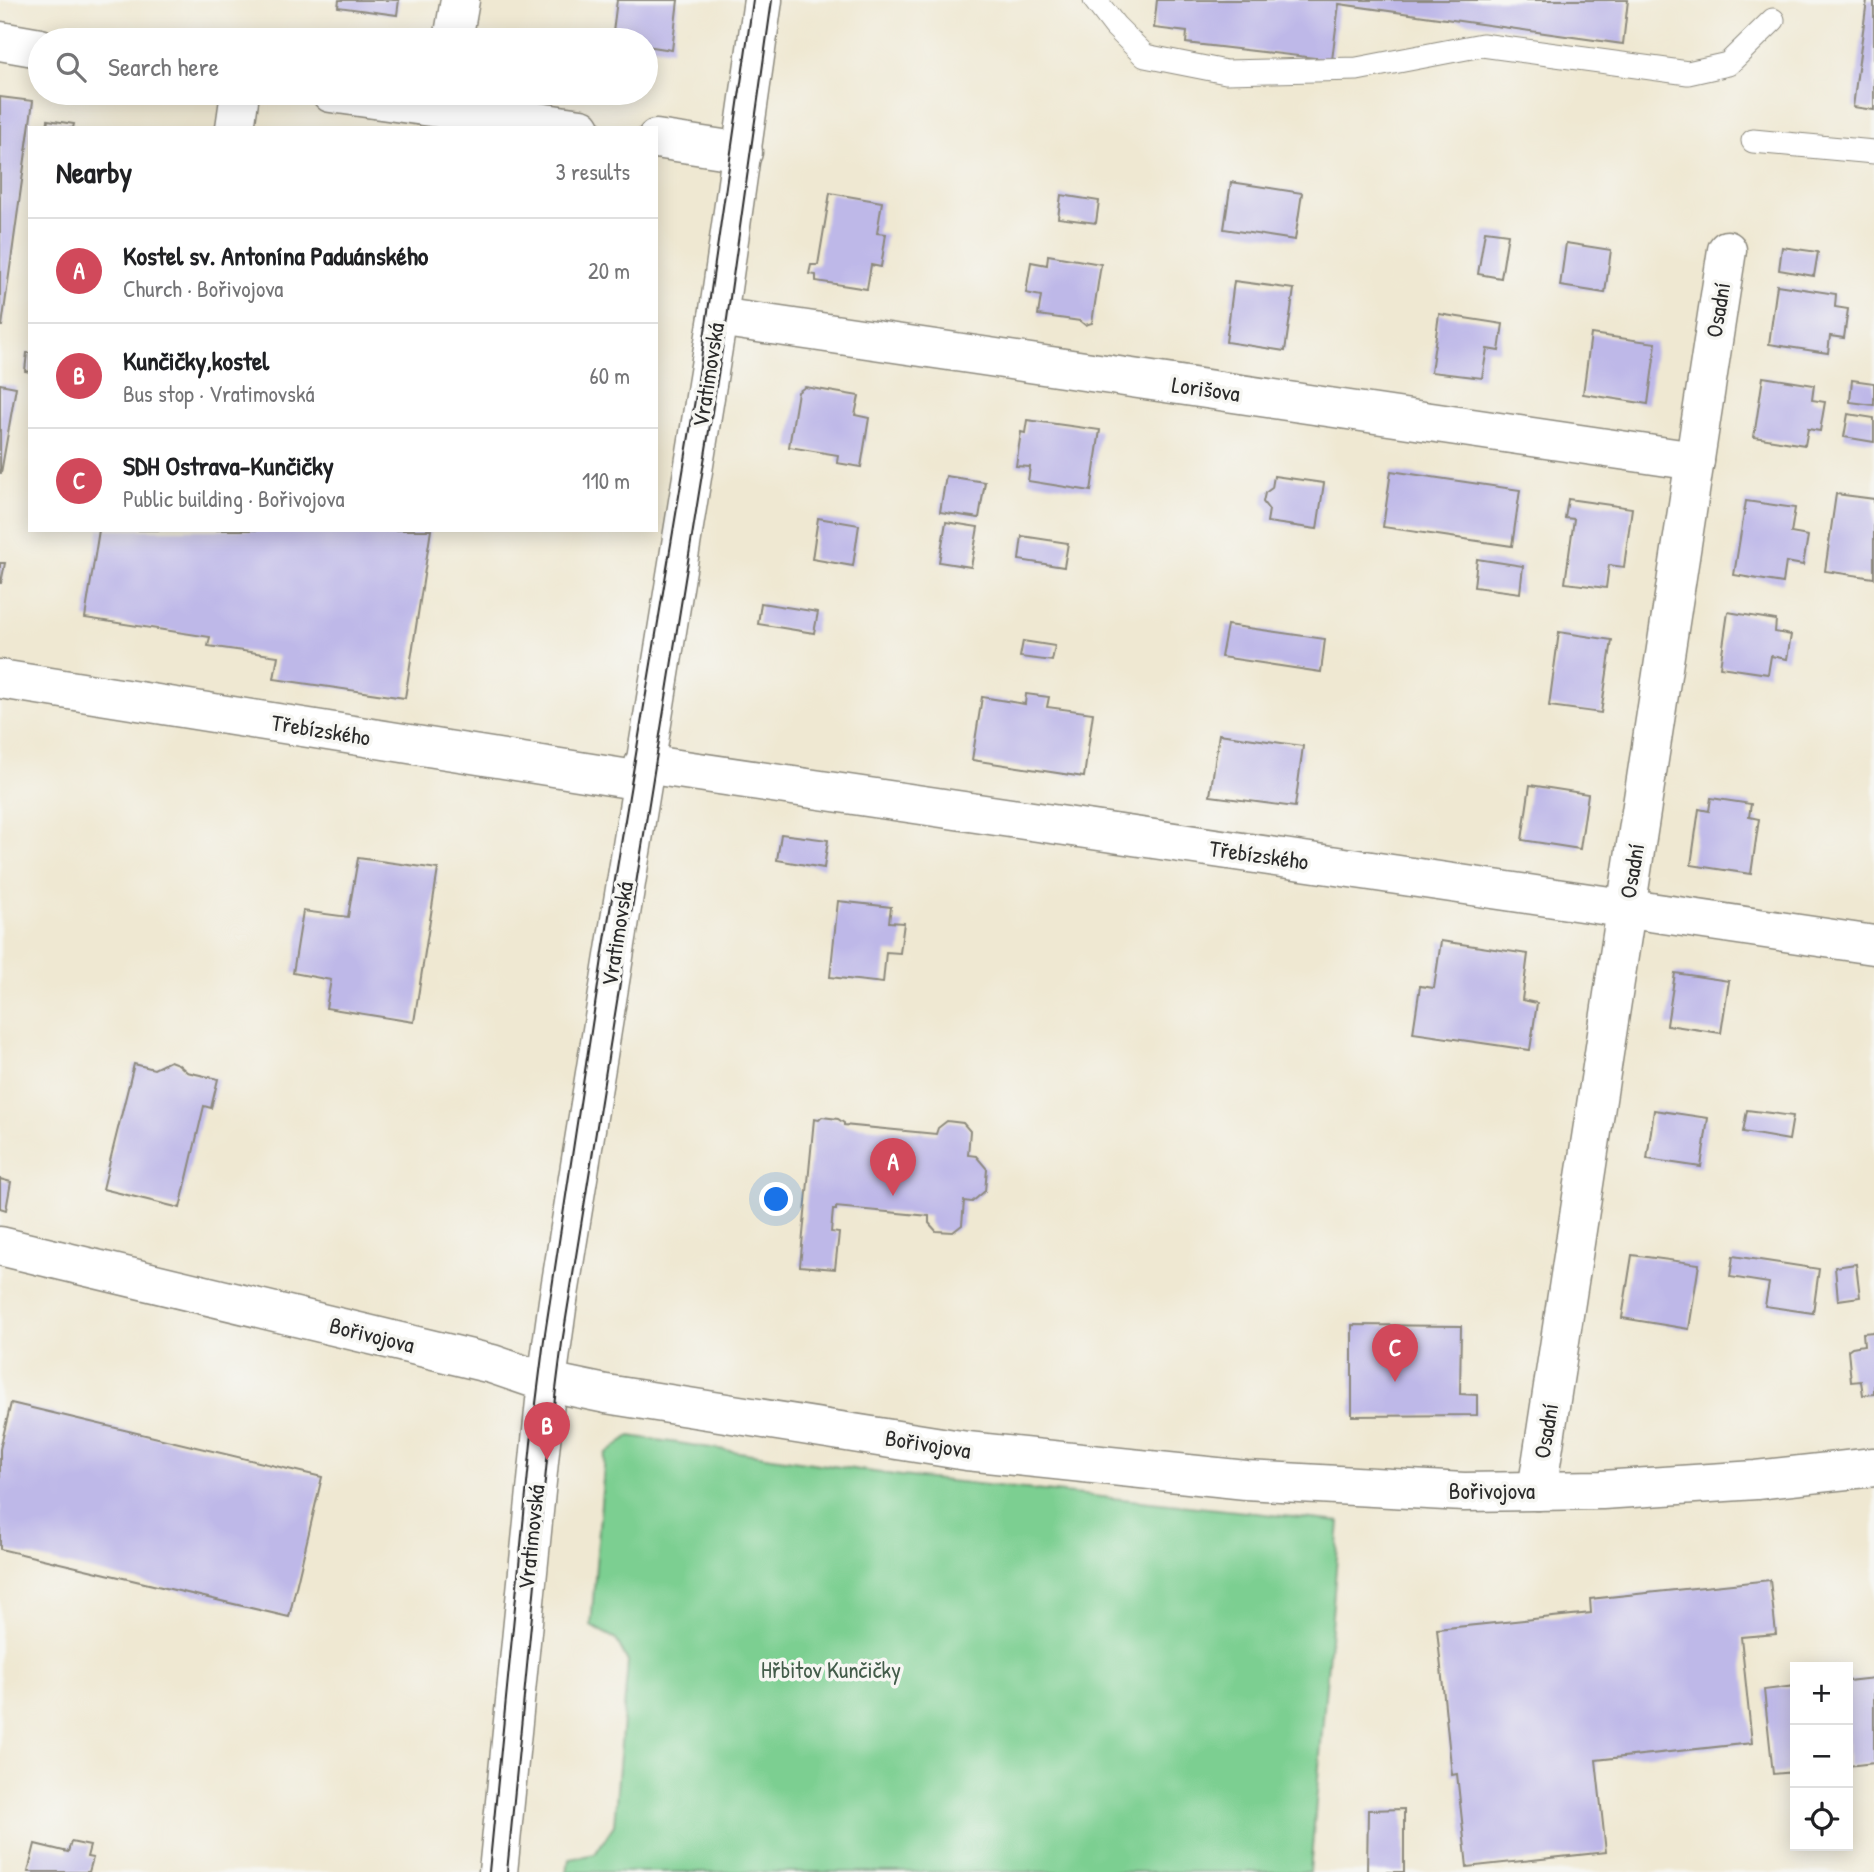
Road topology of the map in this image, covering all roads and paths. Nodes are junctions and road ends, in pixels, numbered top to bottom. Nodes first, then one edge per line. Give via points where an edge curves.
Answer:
1 (460, 0) edge
2 (763, 0) edge
3 (1095, 0) edge
4 (1773, 20) dead end
5 (455, 28) edge
6 (0, 41) edge
7 (28, 46) edge
8 (238, 105) edge
9 (468, 105) edge
10 (235, 126) edge
11 (571, 126) edge
12 (658, 139) edge
13 (1753, 141) dead end
14 (743, 152) junction
15 (1874, 152) edge
16 (1727, 250) dead end
17 (718, 317) junction
18 (1695, 461) junction
19 (0, 679) edge
20 (643, 773) junction
21 (1626, 909) junction
22 (1874, 945) edge
23 (0, 1246) edge
24 (547, 1381) junction
25 (1874, 1467) edge
26 (1537, 1491) junction
27 (498, 1872) edge

1 - 5 street
2 - 14 street, Vratimovská
3 - 4 lane via 1145,56 1226,72 1357,69 1482,45 1688,73 1728,64
6 - 7 street
8 - 10 street
9 - 11 street
12 - 14 street
13 - 15 lane
14 - 17 street, Vratimovská
16 - 18 street, Osadní
17 - 18 street, Lorišova
17 - 20 street, Vratimovská
18 - 21 street, Osadní
19 - 20 street, Třebízského
20 - 21 street, Třebízského
20 - 24 street, Vratimovská
21 - 22 street, Třebízského
21 - 26 street, Osadní
23 - 24 street, Bořivojova
24 - 26 street, Bořivojova via 967,1451 1246,1480 1400,1490
24 - 27 street, Vratimovská
25 - 26 street, Bořivojova via 1756,1480

